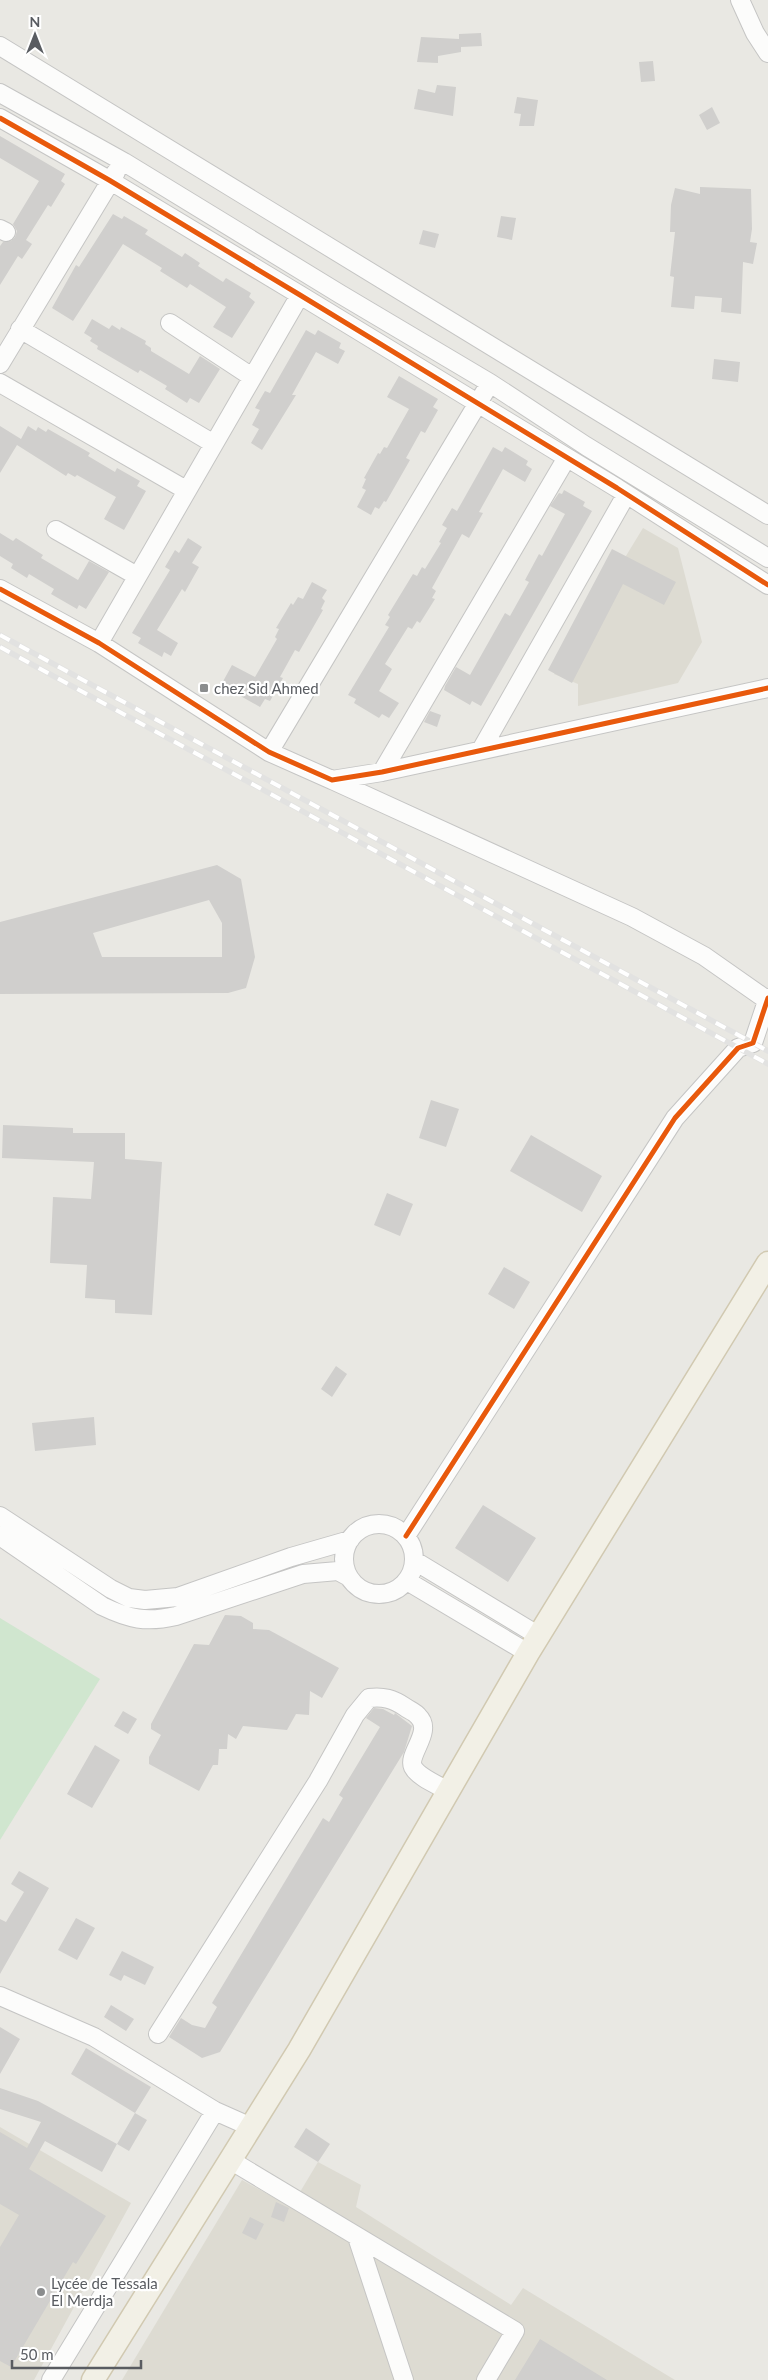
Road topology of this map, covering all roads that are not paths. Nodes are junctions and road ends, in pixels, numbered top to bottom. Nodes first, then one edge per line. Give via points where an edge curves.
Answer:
1 (740, 0) edge
2 (0, 46) edge
3 (768, 53) edge
4 (0, 93) edge
5 (0, 118) edge
6 (124, 162) junction
7 (109, 180) junction
8 (300, 295) junction
9 (170, 323) dead end
10 (20, 329) junction
11 (1, 362) edge
12 (252, 377) junction
13 (0, 383) edge
14 (490, 383) junction
15 (476, 404) junction
16 (214, 444) junction
17 (566, 459) junction
18 (186, 490) junction
19 (626, 495) junction
20 (768, 515) edge
21 (704, 518) junction
22 (56, 530) dead end
23 (687, 534) junction
24 (768, 558) edge
25 (137, 576) junction
26 (768, 585) edge
27 (0, 589) edge
28 (99, 643) junction
29 (768, 688) edge
30 (481, 750) junction
31 (269, 752) junction
32 (382, 772) junction
33 (332, 780) junction
34 (768, 999) edge
35 (768, 1263) edge
36 (0, 1516) edge
37 (0, 1536) edge
38 (406, 1536) junction
39 (350, 1540) junction
40 (415, 1561) junction
41 (349, 1577) junction
42 (407, 1581) junction
43 (533, 1644) junction
44 (448, 1791) junction
45 (0, 1996) edge
46 (158, 2034) dead end
47 (215, 2111) junction
48 (251, 2127) junction
49 (230, 2160) junction
50 (357, 2237) junction
51 (50, 2380) edge
52 (93, 2380) edge
53 (404, 2380) edge
54 (486, 2380) edge

1 - 3 street
2 - 20 street
4 - 6 street
5 - 7 street
6 - 7 street
6 - 14 street
7 - 8 street
7 - 10 street
8 - 12 street
8 - 15 street
9 - 12 street
10 - 11 street
10 - 16 street
12 - 16 street
13 - 18 street
14 - 15 street
14 - 21 street
15 - 17 street
15 - 31 street
16 - 18 street
17 - 19 street
17 - 32 street
18 - 25 street
19 - 23 street
19 - 30 street
21 - 23 street
21 - 24 street
22 - 25 street
23 - 26 street
25 - 28 street
27 - 28 street
28 - 31 street
29 - 30 street
30 - 32 street
31 - 33 street
32 - 33 street
33 - 34 street via 632,917 704,956
34 - 38 street via 753,1043 738,1048 675,1118
35 - 43 main road
36 - 39 street via 111,1589 129,1598 145,1600 178,1597
37 - 41 street via 102,1606 136,1619 154,1621 176,1616 303,1574 338,1571
38 - 39 street via 388,1525 377,1524 357,1532
38 - 40 street
39 - 41 street via 344,1558
40 - 42 street
40 - 43 street
41 - 42 street via 356,1586 377,1594 388,1593
42 - 43 street
43 - 44 main road
44 - 46 street via 412,1766 423,1726 419,1716 381,1696 369,1698 355,1715 318,1781
44 - 48 main road
45 - 47 street via 94,2037
47 - 48 street
47 - 51 street
48 - 49 main road
49 - 50 street
49 - 52 main road
50 - 53 street
50 - 54 street via 515,2331

